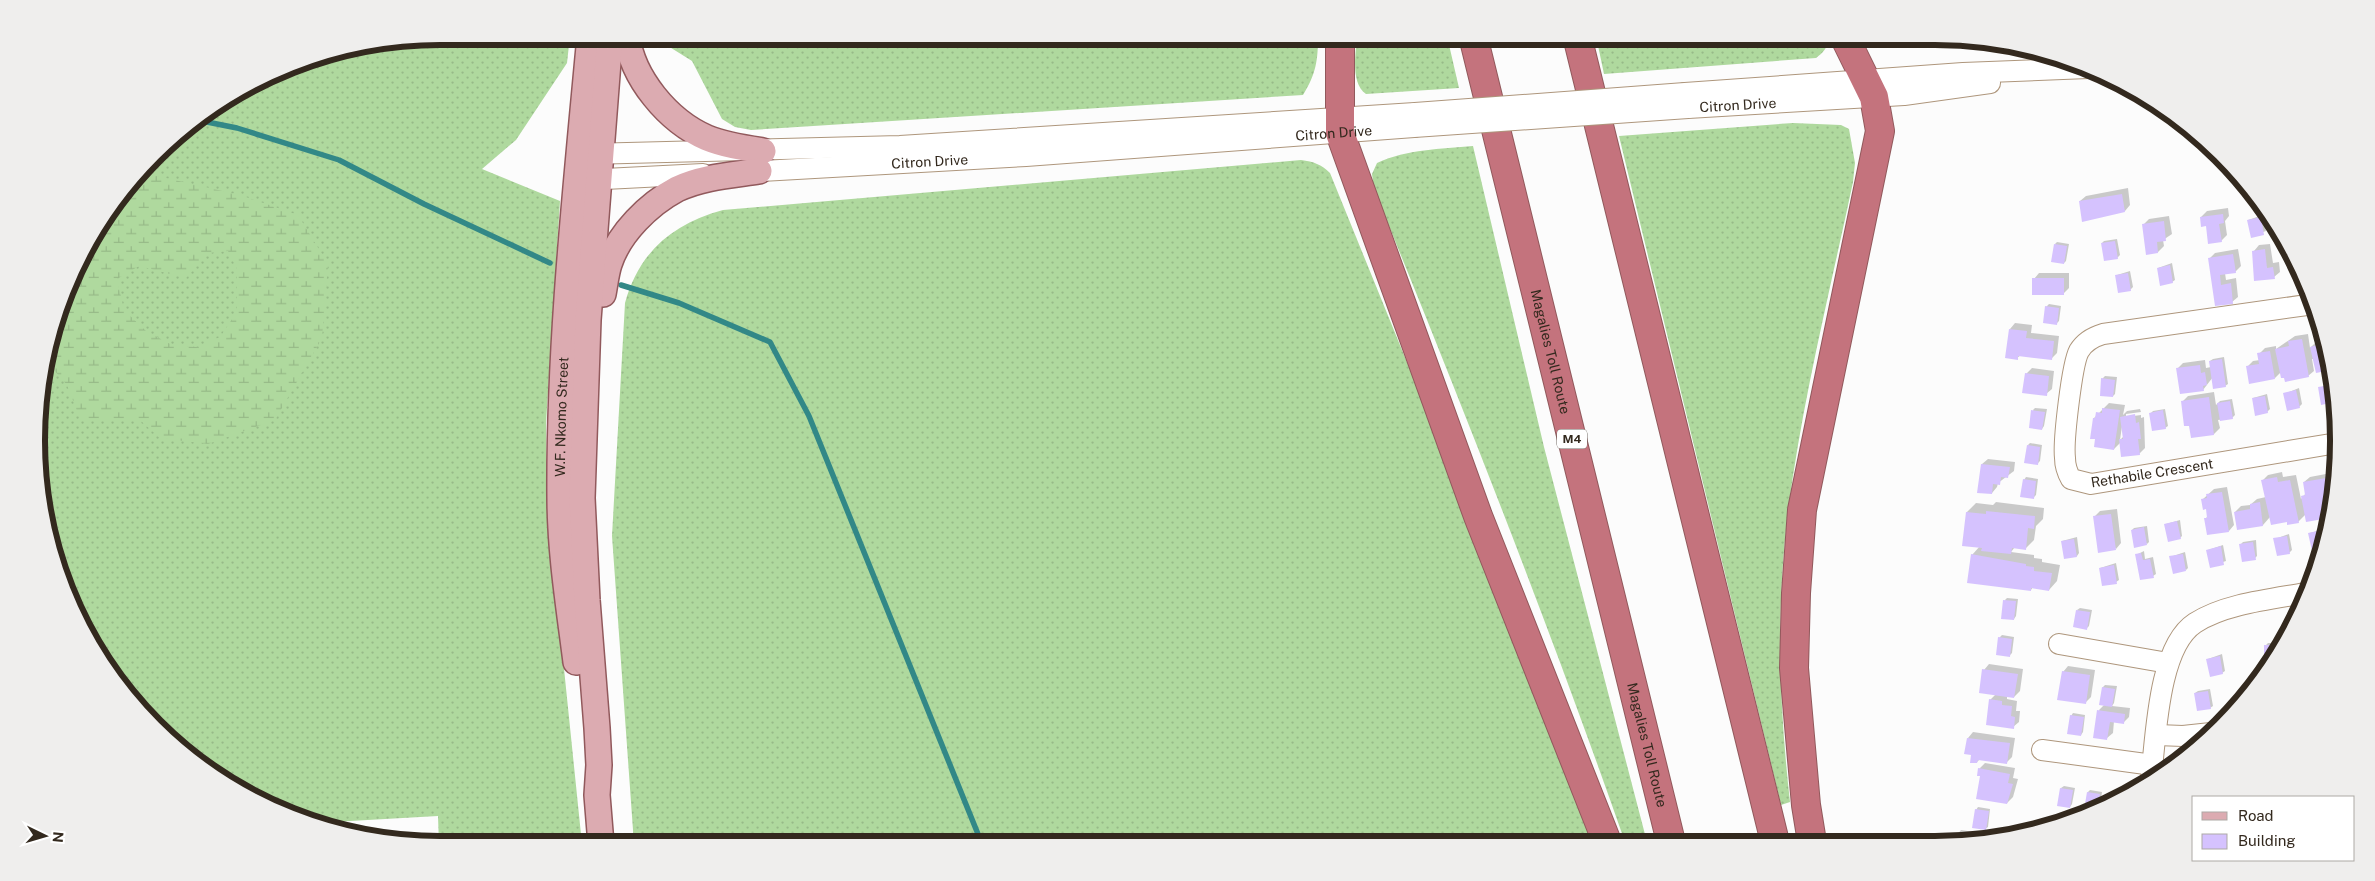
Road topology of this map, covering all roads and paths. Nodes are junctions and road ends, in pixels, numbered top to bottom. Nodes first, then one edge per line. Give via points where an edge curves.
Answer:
1 (590, 45) edge
2 (608, 45) edge
3 (628, 45) edge
4 (1340, 45) edge
5 (1474, 45) edge
6 (1579, 45) edge
7 (1848, 45) edge
8 (2073, 70) edge
9 (1870, 88) junction
10 (1339, 125) junction
11 (590, 154) junction
12 (761, 161) junction
13 (588, 180) junction
14 (2306, 305) edge
15 (2330, 444) edge
16 (582, 498) junction
17 (2299, 594) edge
18 (2059, 644) dead end
19 (2168, 663) junction
20 (2199, 734) edge
21 (2157, 735) junction
22 (2042, 750) dead end
23 (2152, 771) edge
24 (597, 795) junction
25 (600, 836) edge
26 (1605, 836) edge
27 (1669, 836) edge
28 (1773, 836) edge
29 (1811, 836) edge

1 - 11 main road, W.F. Nkomo Street
2 - 11 main road, W.F. Nkomo Street
3 - 12 main road via 636,69 651,92 674,115 707,138
4 - 10 highway
5 - 27 highway, Magalies Toll Route / M4
6 - 28 highway
7 - 9 highway
8 - 9 street, Citron Drive via 1904,95
9 - 10 street, Citron Drive, bridge
9 - 29 highway via 1880,131 1802,510 1794,668
10 - 12 street, Citron Drive via 1026,156
10 - 26 highway via 1478,516
11 - 12 street, Citron Drive
11 - 13 main road, W.F. Nkomo Street
12 - 13 street, Citron Drive
12 - 16 main road via 678,189 635,222 620,242 609,264 602,304
13 - 16 main road, W.F. Nkomo Street via 588,320
13 - 24 main road, W.F. Nkomo Street via 563,392 560,497 584,741
14 - 15 street, Rethabile Crescent via 2103,334 2088,340 2078,352 2073,369 2064,455 2066,470 2071,480 2091,484
16 - 24 main road, W.F. Nkomo Street via 586,600 597,728
17 - 19 street via 2258,601 2214,614 2194,624 2181,636
18 - 19 street
19 - 21 street
20 - 21 street
21 - 23 street
22 - 23 street
24 - 25 main road, W.F. Nkomo Street

